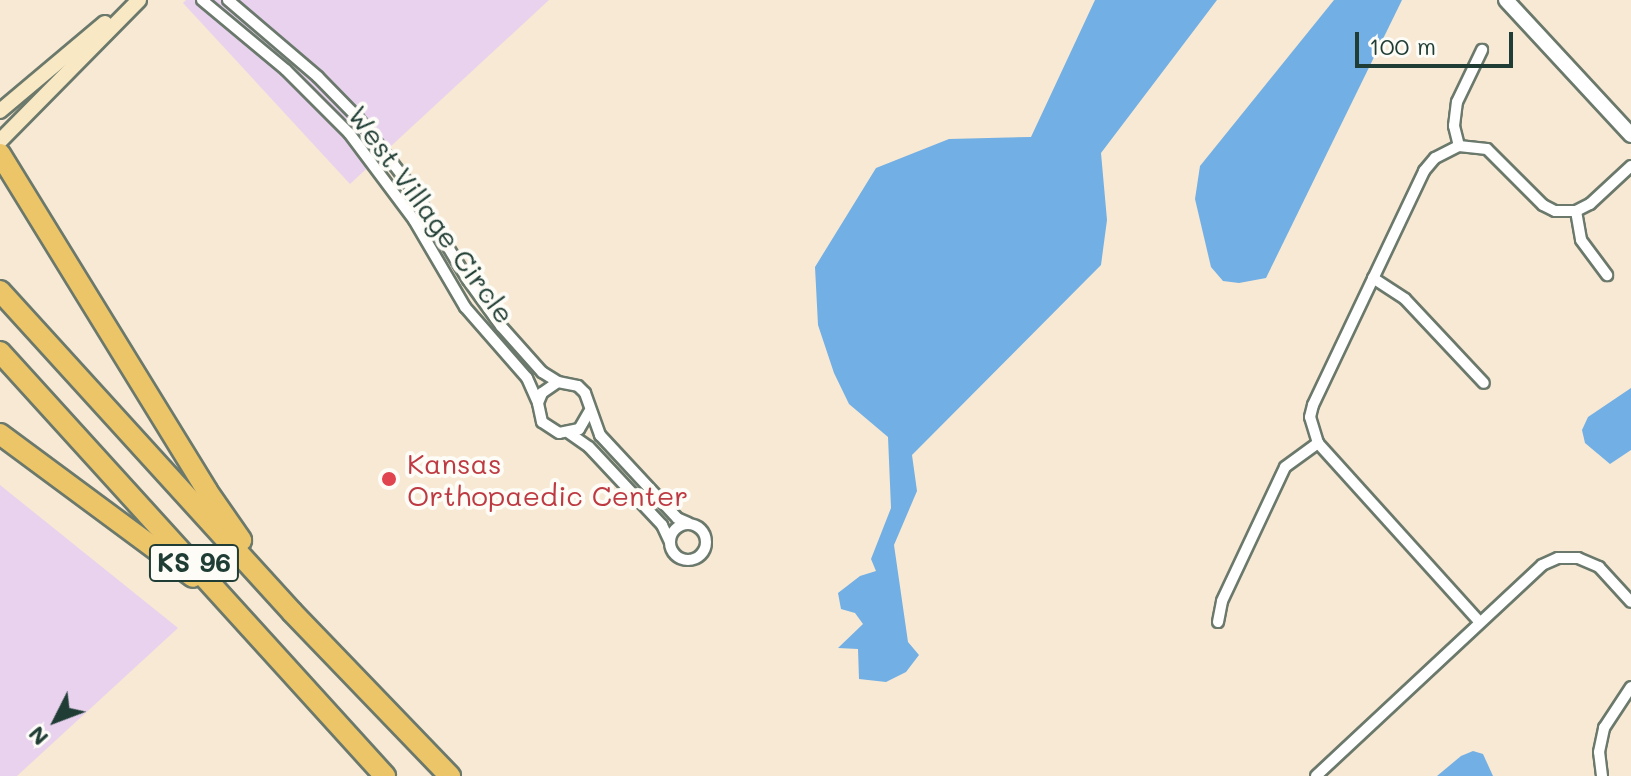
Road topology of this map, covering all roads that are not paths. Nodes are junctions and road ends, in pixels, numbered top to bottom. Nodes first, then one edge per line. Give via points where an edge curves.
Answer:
1 (133, 0) edge
2 (139, 0) edge
3 (202, 0) edge
4 (228, 0) edge
5 (1506, 0) edge
6 (1482, 50) dead end
7 (0, 111) edge
8 (1631, 135) edge
9 (0, 141) edge
10 (1459, 146) junction
11 (0, 154) edge
12 (1631, 166) edge
13 (1576, 211) junction
14 (1607, 275) dead end
15 (1373, 278) junction
16 (0, 291) edge
17 (0, 352) edge
18 (558, 382) junction
19 (1484, 383) dead end
20 (538, 403) junction
21 (589, 412) junction
22 (569, 433) junction
23 (0, 434) edge
24 (1318, 443) junction
25 (688, 523) junction
26 (670, 542) junction
27 (1631, 602) edge
28 (292, 612) junction
29 (1479, 621) junction
30 (1218, 622) dead end
31 (255, 630) junction
32 (1631, 687) edge
33 (385, 776) edge
34 (450, 776) edge
35 (1316, 776) edge
36 (1602, 776) edge

1 - 7 main road
2 - 9 main road
3 - 20 street, West Village Circle via 286,70 349,133 414,220 465,307 527,378
4 - 18 street, West Village Circle via 318,77 365,126 501,326 542,372
5 - 8 street
6 - 10 street via 1457,102 1454,126
10 - 13 street via 1487,149 1543,205
10 - 15 street via 1435,158 1424,171
11 - 28 highway via 207,491
12 - 13 street
13 - 14 street via 1588,254
15 - 19 street via 1405,299
15 - 24 street via 1313,405 1310,417
16 - 28 highway, KS 96
17 - 31 highway, KS 96
18 - 20 street
18 - 21 street via 578,386
20 - 22 street via 542,422 550,430
21 - 22 street via 579,429
21 - 25 street via 600,435 677,518
22 - 26 street via 589,447 662,525
23 - 31 highway via 161,551
24 - 29 street
24 - 30 street via 1285,467 1222,601
25 - 26 street via 675,529
25 - 26 street via 705,535 701,555 681,559
27 - 29 street via 1599,567 1578,558 1558,558 1529,575
28 - 34 highway, KS 96
29 - 35 street
31 - 33 highway, KS 96
32 - 36 street via 1604,728

